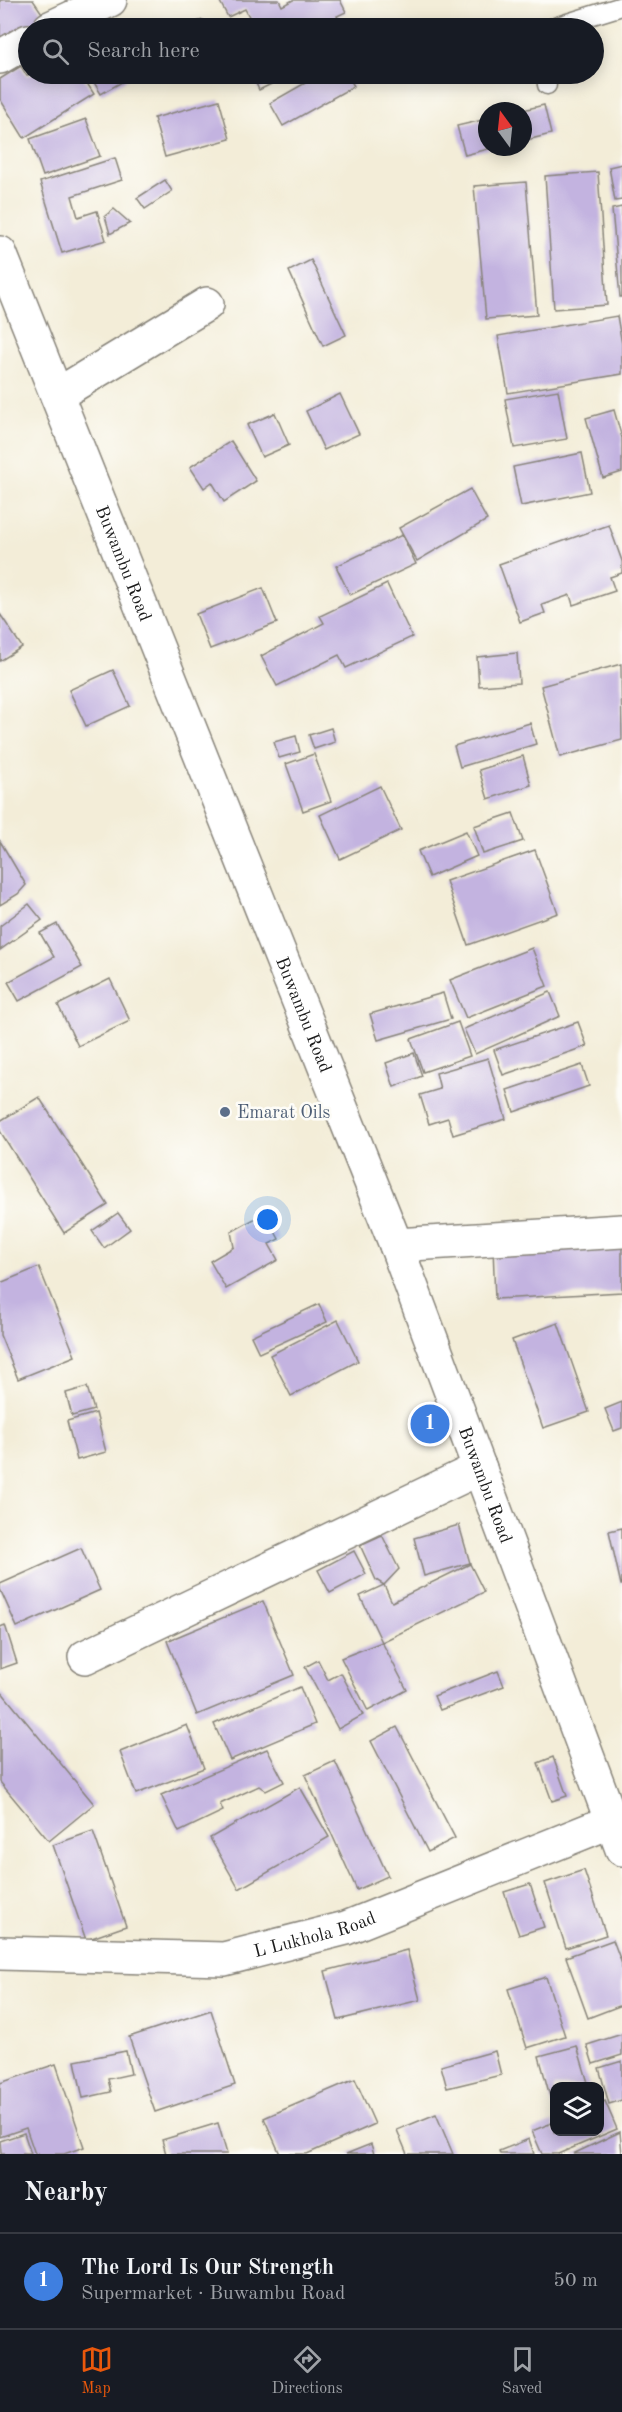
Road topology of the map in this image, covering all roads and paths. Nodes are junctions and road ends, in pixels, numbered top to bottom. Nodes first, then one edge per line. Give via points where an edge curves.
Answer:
1 (110, 0) edge
2 (622, 6) edge
3 (71, 18) edge
4 (583, 18) edge
5 (18, 47) edge
6 (0, 57) edge
7 (0, 253) edge
8 (207, 304) dead end
9 (57, 395) junction
10 (622, 1231) edge
11 (396, 1245) junction
12 (480, 1468) junction
13 (85, 1657) dead end
14 (617, 1835) edge
15 (0, 1953) edge

1 - 3 street
2 - 4 lane
5 - 6 street
7 - 9 street, Buwambu Road
8 - 9 street
9 - 11 street, Buwambu Road
10 - 11 street
11 - 12 street, Buwambu Road
12 - 13 street
12 - 14 street, Buwambu Road
14 - 15 street, L Lukhola Road via 346,1928 224,1959

